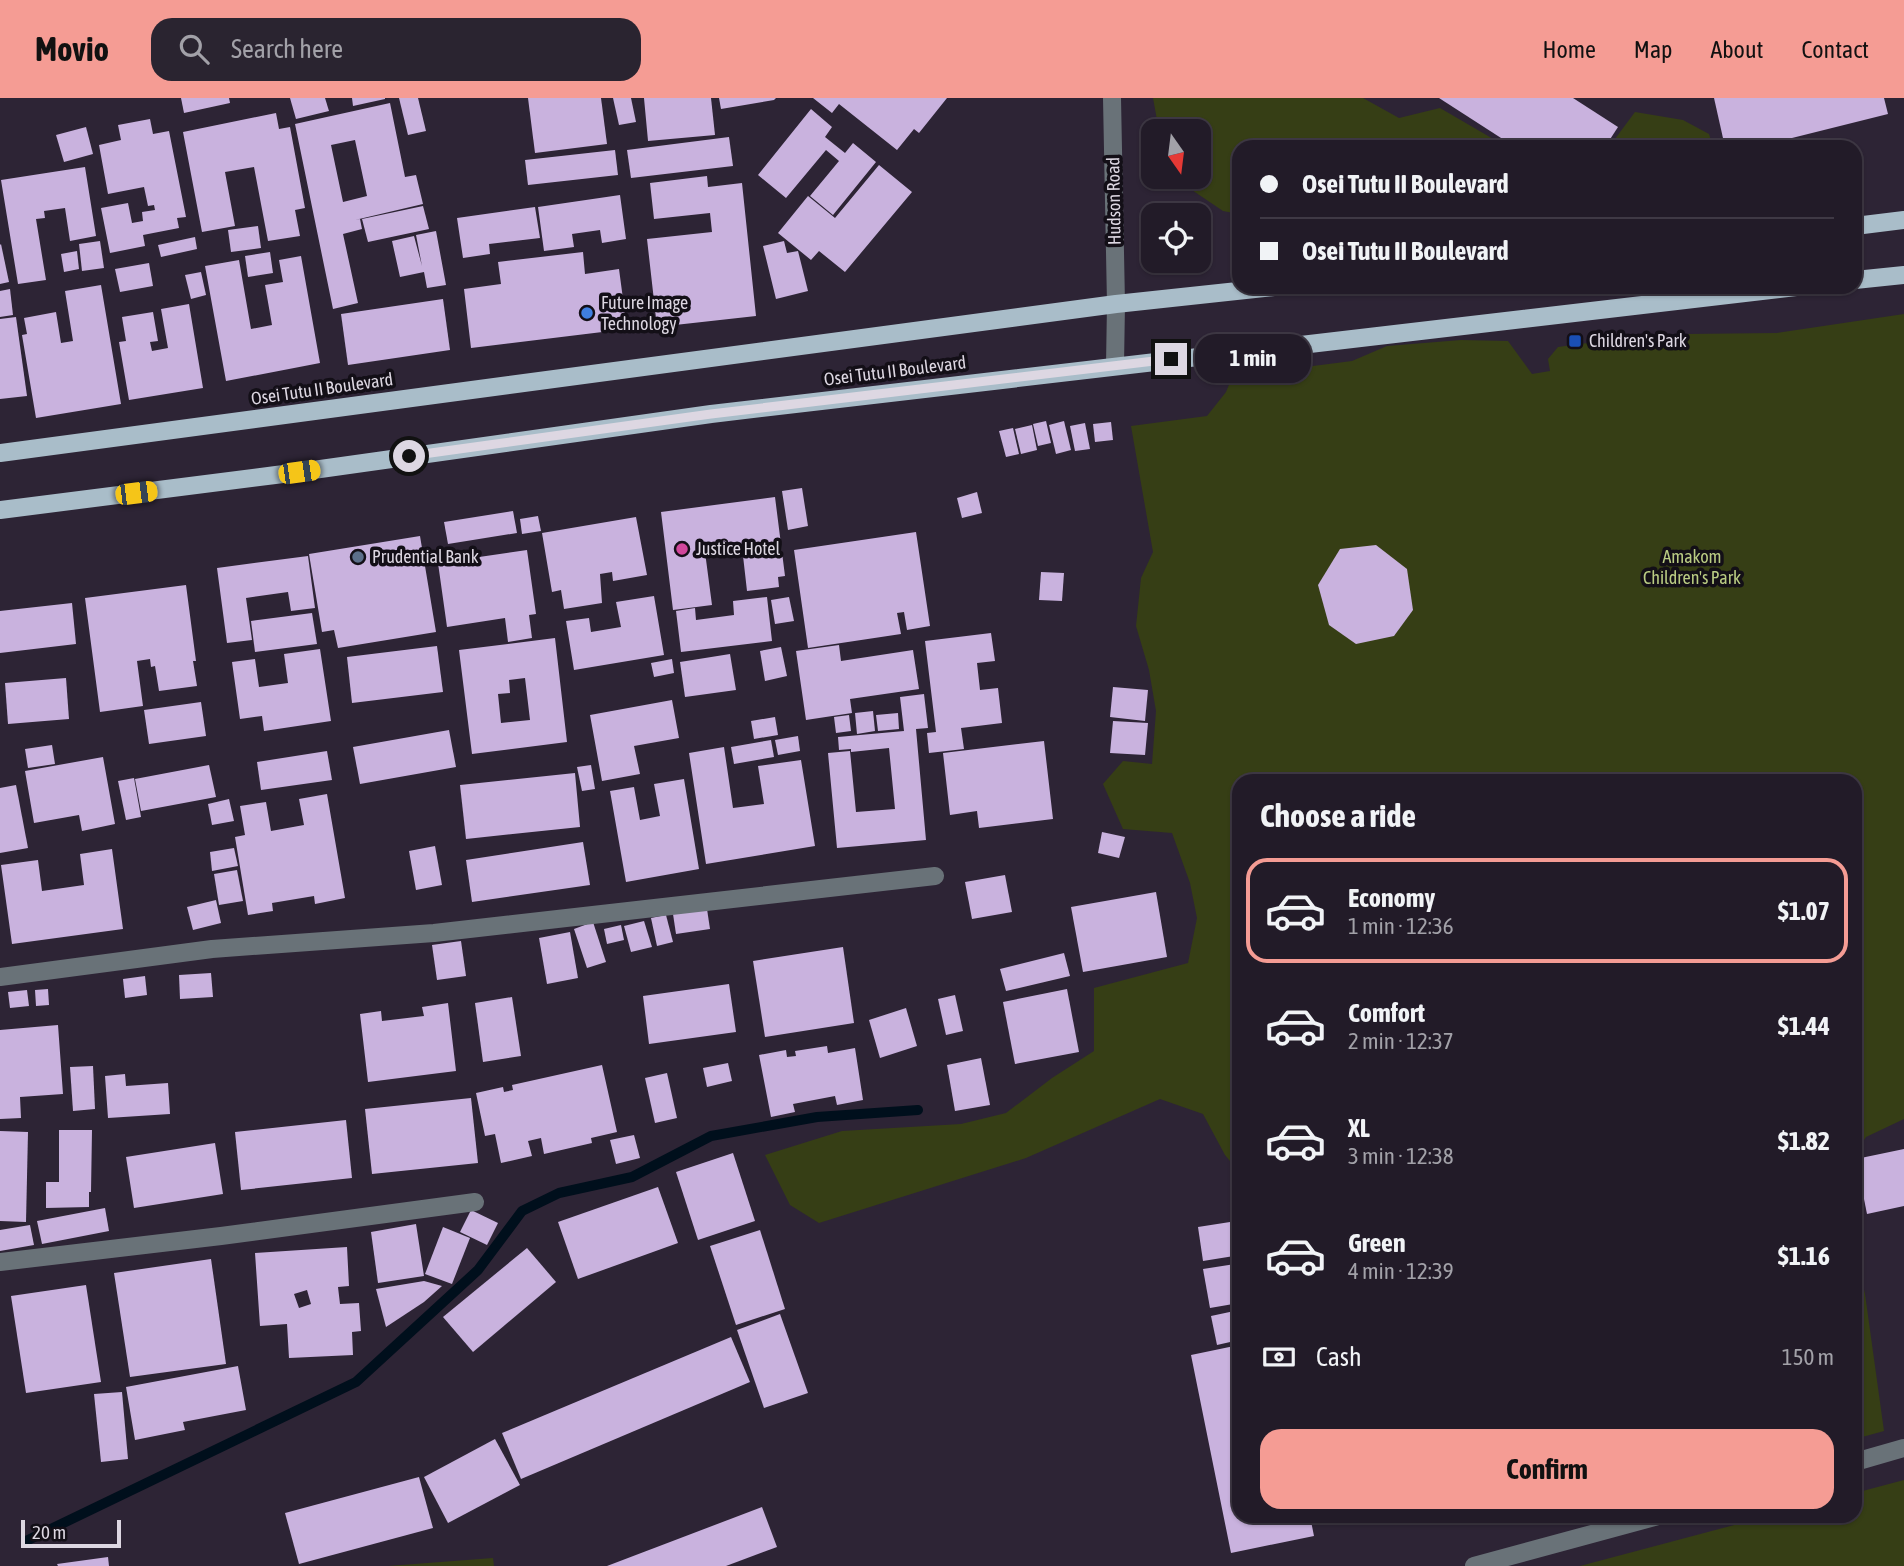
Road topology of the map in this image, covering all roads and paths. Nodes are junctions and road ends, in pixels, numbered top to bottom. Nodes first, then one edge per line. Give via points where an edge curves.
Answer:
1 (1112, 98) edge
2 (1904, 220) edge
3 (1862, 225) edge
4 (1904, 275) edge
5 (1862, 279) edge
6 (1232, 291) edge
7 (1735, 294) edge
8 (1116, 303) junction
9 (1115, 365) junction
10 (0, 453) edge
11 (0, 510) edge
12 (935, 876) dead end
13 (0, 977) edge
14 (475, 1202) dead end
15 (0, 1262) edge
16 (1904, 1448) edge
17 (1862, 1460) edge
18 (1632, 1523) edge
19 (1474, 1566) edge

1 - 8 street, Hudson Road
2 - 3 main road
4 - 5 main road
6 - 8 main road, Osei Tutu II Boulevard
7 - 9 main road, Osei Tutu II Boulevard
8 - 9 street, Hudson Road
8 - 10 main road, Osei Tutu II Boulevard
9 - 11 main road, Osei Tutu II Boulevard via 711,414
12 - 13 street via 434,933 212,949
14 - 15 street
16 - 17 street
18 - 19 street

